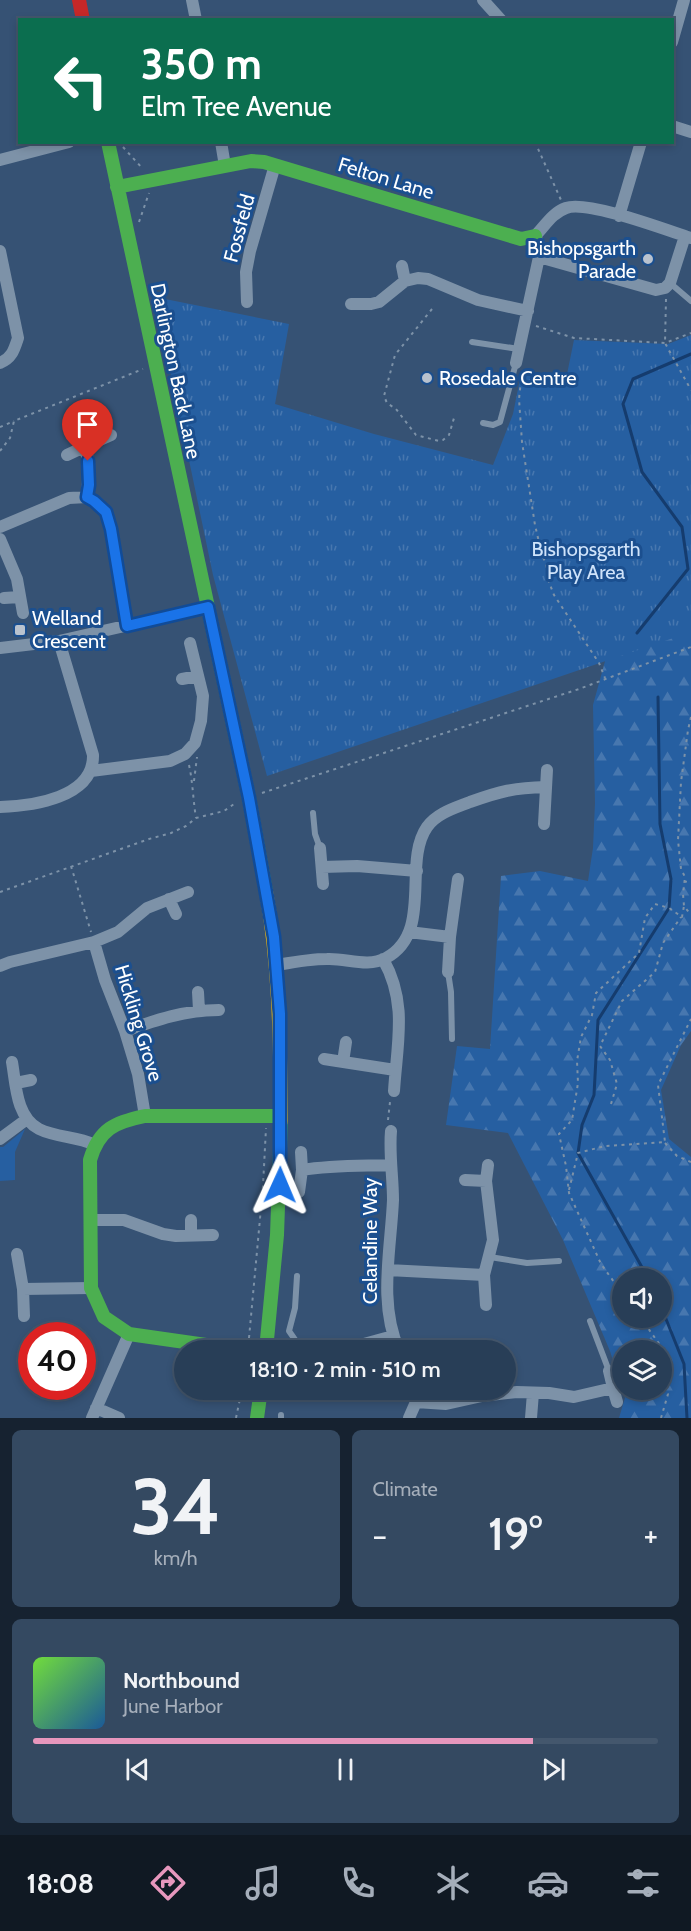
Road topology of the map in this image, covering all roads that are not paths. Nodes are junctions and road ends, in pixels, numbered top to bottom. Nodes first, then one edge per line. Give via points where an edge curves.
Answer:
1 (79, 0) edge
2 (192, 0) edge
3 (483, 0) edge
4 (684, 0) edge
5 (83, 18) edge
6 (196, 18) edge
7 (499, 18) edge
8 (677, 25) junction
9 (691, 29) edge
10 (674, 35) edge
11 (674, 127) edge
12 (691, 132) edge
13 (61, 144) edge
14 (108, 144) edge
15 (220, 144) edge
16 (641, 144) edge
17 (0, 160) edge
18 (275, 165) junction
19 (225, 166) junction
20 (117, 187) junction
21 (619, 216) junction
22 (536, 236) junction
23 (688, 237) edge
24 (0, 251) edge
25 (539, 257) junction
26 (402, 266) dead end
27 (405, 281) junction
28 (668, 288) junction
29 (691, 301) edge
30 (247, 302) dead end
31 (351, 304) dead end
32 (527, 316) junction
33 (472, 342) dead end
34 (520, 349) junction
35 (0, 363) edge
36 (516, 363) joint
37 (483, 423) dead end
38 (111, 435) dead end
39 (84, 447) junction
40 (67, 455) dead end
41 (87, 497) junction
42 (0, 527) edge
43 (0, 539) edge
44 (20, 597) junction
45 (4, 598) dead end
46 (208, 607) junction
47 (23, 613) dead end
48 (127, 626) junction
49 (59, 641) junction
50 (190, 643) dead end
51 (0, 648) edge
52 (198, 676) junction
53 (182, 679) dead end
54 (547, 770) dead end
55 (91, 771) junction
56 (546, 787) junction
57 (0, 803) edge
58 (313, 813) dead end
59 (544, 824) dead end
60 (320, 848) joint
61 (322, 867) junction
62 (417, 871) junction
63 (458, 879) dead end
64 (323, 884) dead end
65 (188, 892) dead end
66 (169, 899) junction
67 (176, 914) dead end
68 (409, 932) junction
69 (450, 937) junction
70 (94, 942) junction
71 (6, 949) dead end
72 (383, 959) junction
73 (5, 964) edge
74 (277, 965) junction
75 (448, 972) joint
76 (198, 992) dead end
77 (199, 1010) junction
78 (219, 1010) dead end
79 (125, 1031) junction
80 (452, 1039) dead end
81 (346, 1042) dead end
82 (324, 1059) dead end
83 (12, 1062) dead end
84 (343, 1062) junction
85 (396, 1070) junction
86 (32, 1080) dead end
87 (15, 1083) junction
88 (394, 1091) road end
89 (145, 1116) junction
90 (281, 1116) junction
91 (27, 1119) junction
92 (391, 1131) road end
93 (0, 1139) edge
94 (93, 1144) junction
95 (301, 1152) dead end
96 (390, 1165) junction
97 (488, 1165) dead end
98 (302, 1170) junction
99 (465, 1180) dead end
100 (486, 1181) junction
101 (299, 1192) dead end
102 (91, 1220) junction
103 (191, 1220) dead end
104 (213, 1235) dead end
105 (191, 1236) junction
106 (17, 1254) dead end
107 (490, 1257) junction
108 (559, 1261) dead end
109 (388, 1270) junction
110 (484, 1275) junction
111 (297, 1276) dead end
112 (91, 1288) junction
113 (23, 1289) junction
114 (486, 1305) dead end
115 (24, 1316) dead end
116 (590, 1321) dead end
117 (129, 1334) junction
118 (393, 1336) junction
119 (192, 1340) edge
120 (267, 1340) edge
121 (295, 1340) edge
122 (378, 1340) edge
123 (395, 1340) edge
124 (609, 1371) joint
125 (612, 1384) edge
126 (612, 1388) edge
127 (532, 1393) junction
128 (259, 1400) edge
129 (416, 1402) joint
130 (94, 1413) edge
131 (119, 1418) edge
132 (257, 1418) edge
133 (409, 1418) edge
134 (531, 1418) edge

1 - 5 street
2 - 6 street
3 - 7 street
4 - 8 street
8 - 9 street
8 - 10 street
11 - 12 street
13 - 17 street
14 - 20 street, Darlington Back Lane
15 - 19 street
16 - 21 street
18 - 19 street, Felton Lane via 251,161
18 - 22 street, Felton Lane via 521,239
18 - 30 street, Fossfeld via 250,251
19 - 20 street, Felton Lane
20 - 46 street, Darlington Back Lane
21 - 22 street via 572,206 555,213
21 - 23 street
22 - 25 street
23 - 28 street
24 - 35 street via 18,338 14,351
25 - 28 street via 656,290
25 - 32 street
26 - 27 street
27 - 31 street via 379,302
27 - 32 street via 428,279
28 - 29 lane
32 - 34 street
33 - 34 lane
34 - 36 street
36 - 37 lane via 500,422
38 - 39 street
39 - 40 street
39 - 41 street via 89,462
41 - 42 street via 62,500
41 - 48 street via 106,512
43 - 44 street via 17,579
44 - 45 street
44 - 47 street
46 - 48 street
46 - 74 street, Darlington Back Lane via 249,798
48 - 49 street
49 - 51 street
49 - 55 street via 93,755
50 - 52 street
52 - 53 street
52 - 55 street via 203,696 201,721 191,755 162,763
54 - 56 street
55 - 57 street via 83,783 48,801 27,806
56 - 59 street
56 - 62 street via 503,790 441,815 422,837
58 - 60 lane
60 - 61 street
61 - 62 street via 348,865
61 - 64 street
62 - 68 street
63 - 69 street
65 - 66 street
66 - 67 street
66 - 70 street via 147,908 118,932
68 - 69 street
68 - 72 street via 393,953
69 - 75 street
70 - 73 street
70 - 79 street, Hickling Grove
71 - 73 street
72 - 74 street via 358,963 328,959
72 - 85 street via 391,972 400,1008
74 - 90 street, Darlington Back Lane
75 - 80 lane
76 - 77 street
77 - 78 street
77 - 79 street
79 - 89 street, Hickling Grove
81 - 84 street
82 - 84 street
83 - 87 street
84 - 85 street
85 - 88 street
86 - 87 street
87 - 91 street
89 - 90 street
89 - 94 street via 123,1120
90 - 120 street, Darlington Back Lane via 277,1235
91 - 93 street
91 - 94 street via 40,1129
92 - 96 street, Celandine Way
94 - 102 street
95 - 98 street
96 - 98 street
96 - 109 street, Celandine Way via 393,1196
97 - 100 street
98 - 101 street
99 - 100 street
100 - 107 street via 493,1230
102 - 105 street via 124,1220 163,1234
102 - 112 street
103 - 105 street
104 - 105 street
106 - 113 street
107 - 108 lane via 527,1263
107 - 110 street
109 - 110 street
109 - 118 street, Celandine Way
110 - 114 street
111 - 121 lane via 290,1332
112 - 113 street
112 - 117 street via 104,1317
113 - 115 street
116 - 124 lane
117 - 119 street
117 - 130 street
118 - 122 street
118 - 123 street, Celandine Way
124 - 125 street
126 - 127 street via 574,1396
127 - 129 street via 500,1394 446,1404
127 - 134 street
128 - 132 street
129 - 133 street
130 - 131 street

